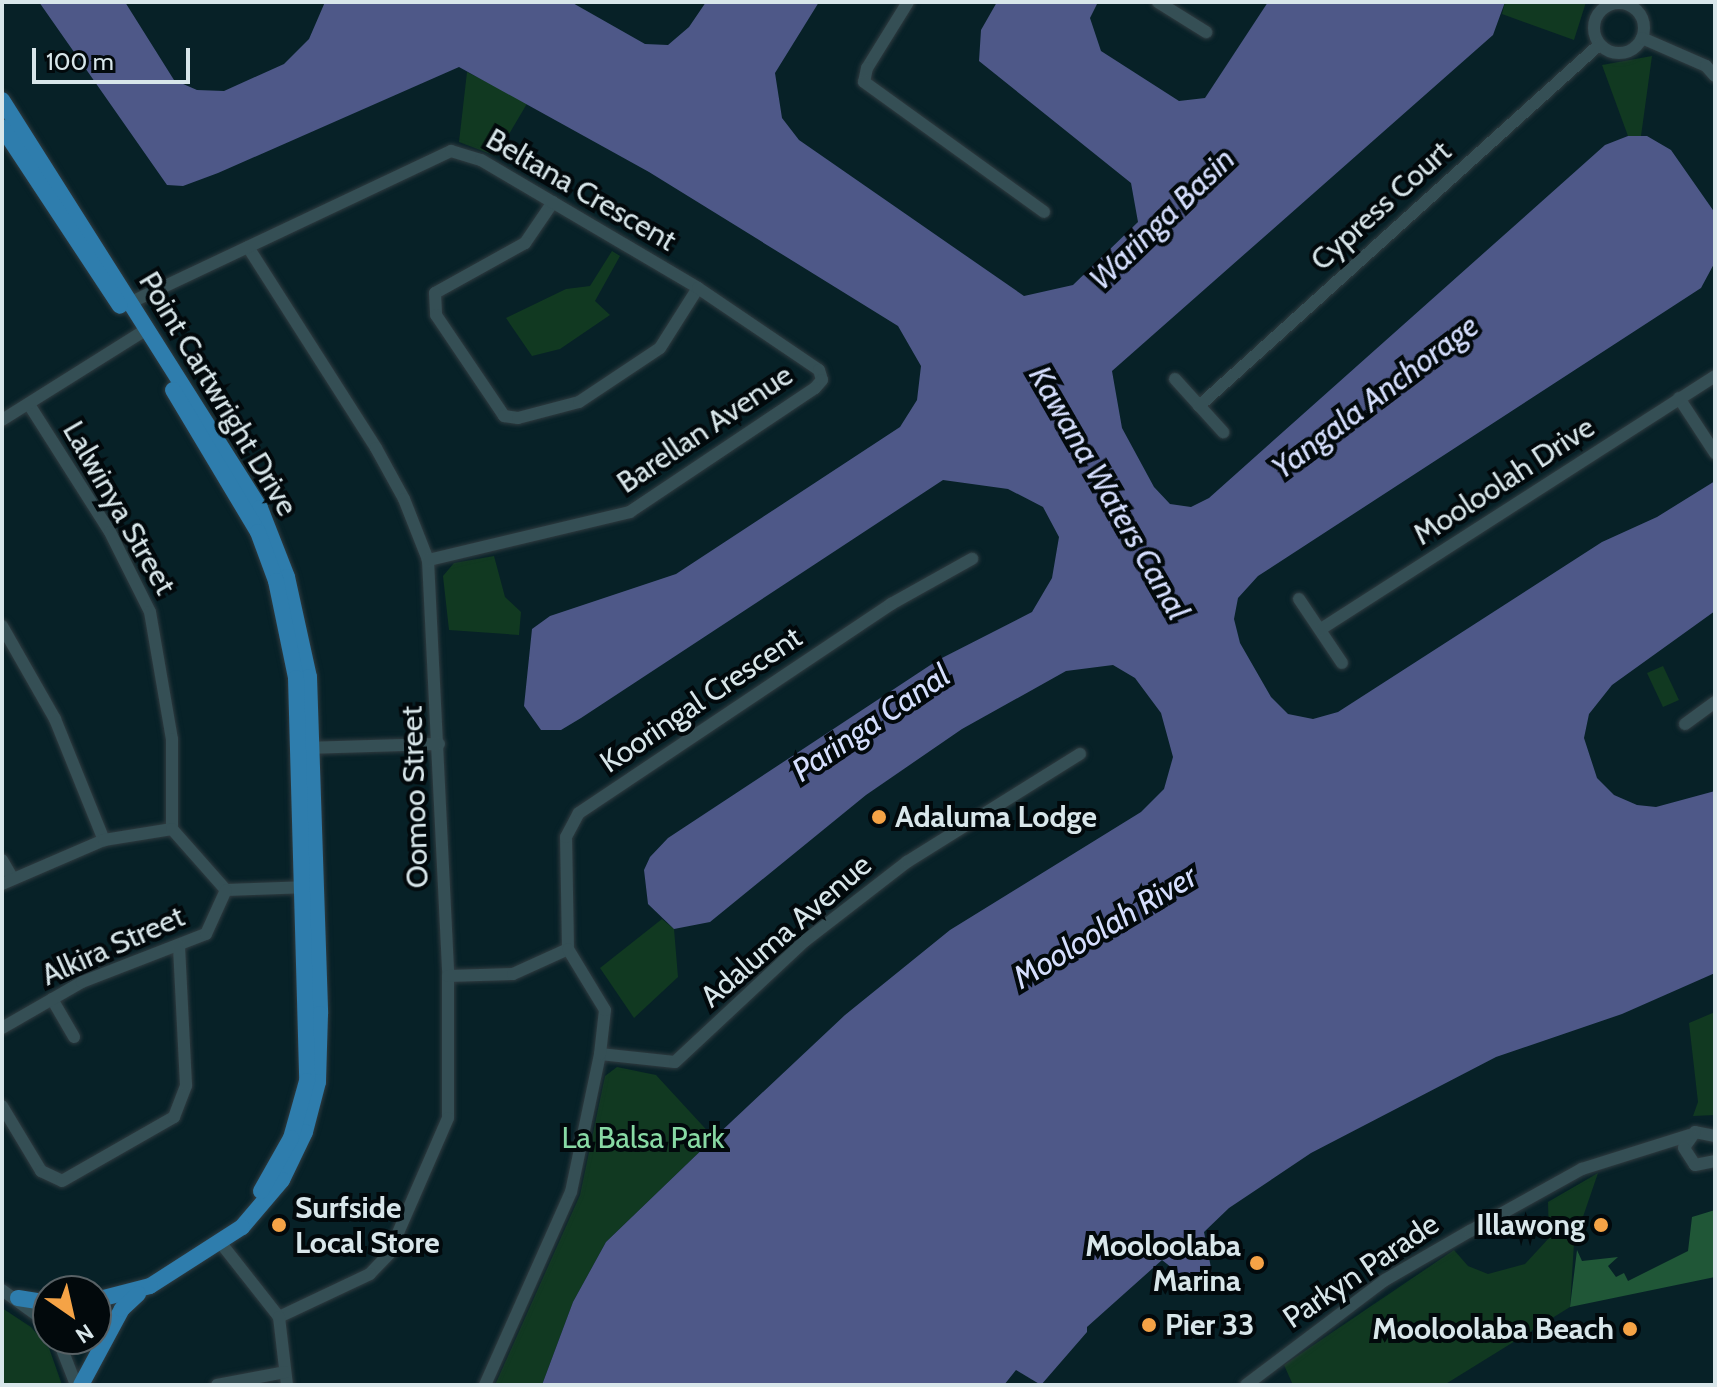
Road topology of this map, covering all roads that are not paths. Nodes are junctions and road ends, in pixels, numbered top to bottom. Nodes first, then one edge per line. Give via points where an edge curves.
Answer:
1 (908, 2) edge
2 (1158, 2) edge
3 (1616, 2) edge
4 (1181, 8) edge
5 (1206, 32) dead end
6 (1642, 38) junction
7 (1599, 45) junction
8 (1715, 76) edge
9 (2, 100) edge
10 (2, 127) edge
11 (553, 202) junction
12 (1044, 212) dead end
13 (248, 247) junction
14 (698, 288) junction
15 (125, 305) junction
16 (143, 332) junction
17 (1715, 376) edge
18 (1175, 379) dead end
19 (822, 380) joint
20 (1679, 398) junction
21 (30, 406) junction
22 (1199, 406) junction
23 (2, 420) edge
24 (1223, 432) dead end
25 (1715, 453) edge
26 (972, 559) dead end
27 (428, 560) junction
28 (1299, 599) dead end
29 (2, 626) edge
30 (1321, 629) junction
31 (1342, 663) dead end
32 (1715, 702) edge
33 (1685, 724) dead end
34 (439, 744) junction
35 (306, 748) junction
36 (1080, 754) dead end
37 (172, 829) junction
38 (104, 840) junction
39 (2, 860) edge
40 (7, 881) edge
41 (310, 887) junction
42 (226, 890) junction
43 (179, 945) junction
44 (568, 949) junction
45 (448, 976) junction
46 (52, 999) junction
47 (2, 1028) edge
48 (74, 1037) dead end
49 (600, 1054) junction
50 (2, 1106) edge
51 (1714, 1134) edge
52 (1690, 1135) junction
53 (1641, 1148) junction
54 (1685, 1156) junction
55 (1715, 1161) edge
56 (220, 1242) junction
57 (160, 1280) junction
58 (10, 1294) edge
59 (112, 1295) edge
60 (32, 1299) edge
61 (32, 1311) edge
62 (279, 1317) junction
63 (65, 1355) edge
64 (286, 1378) edge
65 (78, 1385) edge
66 (217, 1385) edge
67 (485, 1385) edge
68 (1246, 1385) edge

1 - 12 street via 867,68 864,82
2 - 4 street
3 - 6 street via 1640,12
3 - 7 street via 1596,18
4 - 5 street
6 - 7 street via 1622,53
6 - 8 street via 1706,66
7 - 22 street, Cypress Court
9 - 15 main road, Point Cartwright Drive
10 - 15 main road, Point Cartwright Drive
11 - 13 street, Beltana Crescent via 481,160 451,151
11 - 14 street, Beltana Crescent
11 - 14 street via 525,243 435,293 436,315 504,416 518,418 579,402 660,348
13 - 15 street, Beltana Crescent
13 - 27 street, Oomoo Street via 376,448
14 - 19 street, Beltana Crescent via 811,362
15 - 16 main road, Point Cartwright Drive
16 - 21 street
16 - 35 main road, Point Cartwright Drive via 269,527 302,637
17 - 20 street, Mooloolah Drive
18 - 22 street
19 - 27 street, Barellan Avenue via 630,512
20 - 25 street
20 - 30 street, Mooloolah Drive
21 - 23 street
21 - 37 street, Lalwinya Street via 110,532 150,612 172,739
22 - 24 street
26 - 44 street, Kooringal Crescent via 891,604 579,813 566,837
27 - 34 street, Oomoo Street
28 - 30 street
29 - 38 street via 55,719
30 - 31 street
32 - 33 street
34 - 35 street
34 - 45 street, Oomoo Street
35 - 41 main road, Point Cartwright Drive
36 - 49 street, Adaluma Avenue via 907,862 806,940 675,1062
37 - 38 street
37 - 42 street
38 - 40 street
39 - 40 street
41 - 42 street
41 - 56 main road, Point Cartwright Drive via 313,1081 291,1166 253,1217
42 - 43 street, Alkira Street via 213,928
43 - 46 street, Alkira Street
43 - 50 street via 186,1085 174,1117 62,1181 41,1171
44 - 45 street via 513,974
44 - 49 street via 605,1010
45 - 62 street, Oomoo Street via 448,1118 389,1254 370,1274
46 - 47 street, Alkira Street
46 - 48 street
49 - 67 street via 571,1192
51 - 52 street, Parkyn Parade
52 - 53 street, Parkyn Parade
52 - 54 street
53 - 54 street, Parkyn Parade via 1672,1148
53 - 68 street, Parkyn Parade via 1582,1169 1399,1271
54 - 55 street, Parkyn Parade via 1698,1166
56 - 57 main road, Point Cartwright Drive
56 - 62 street
57 - 59 main road, Point Cartwright Drive
57 - 65 main road, Point Cartwright Drive via 122,1309
58 - 60 main road
58 - 61 street
62 - 64 street
63 - 65 street
64 - 66 street

